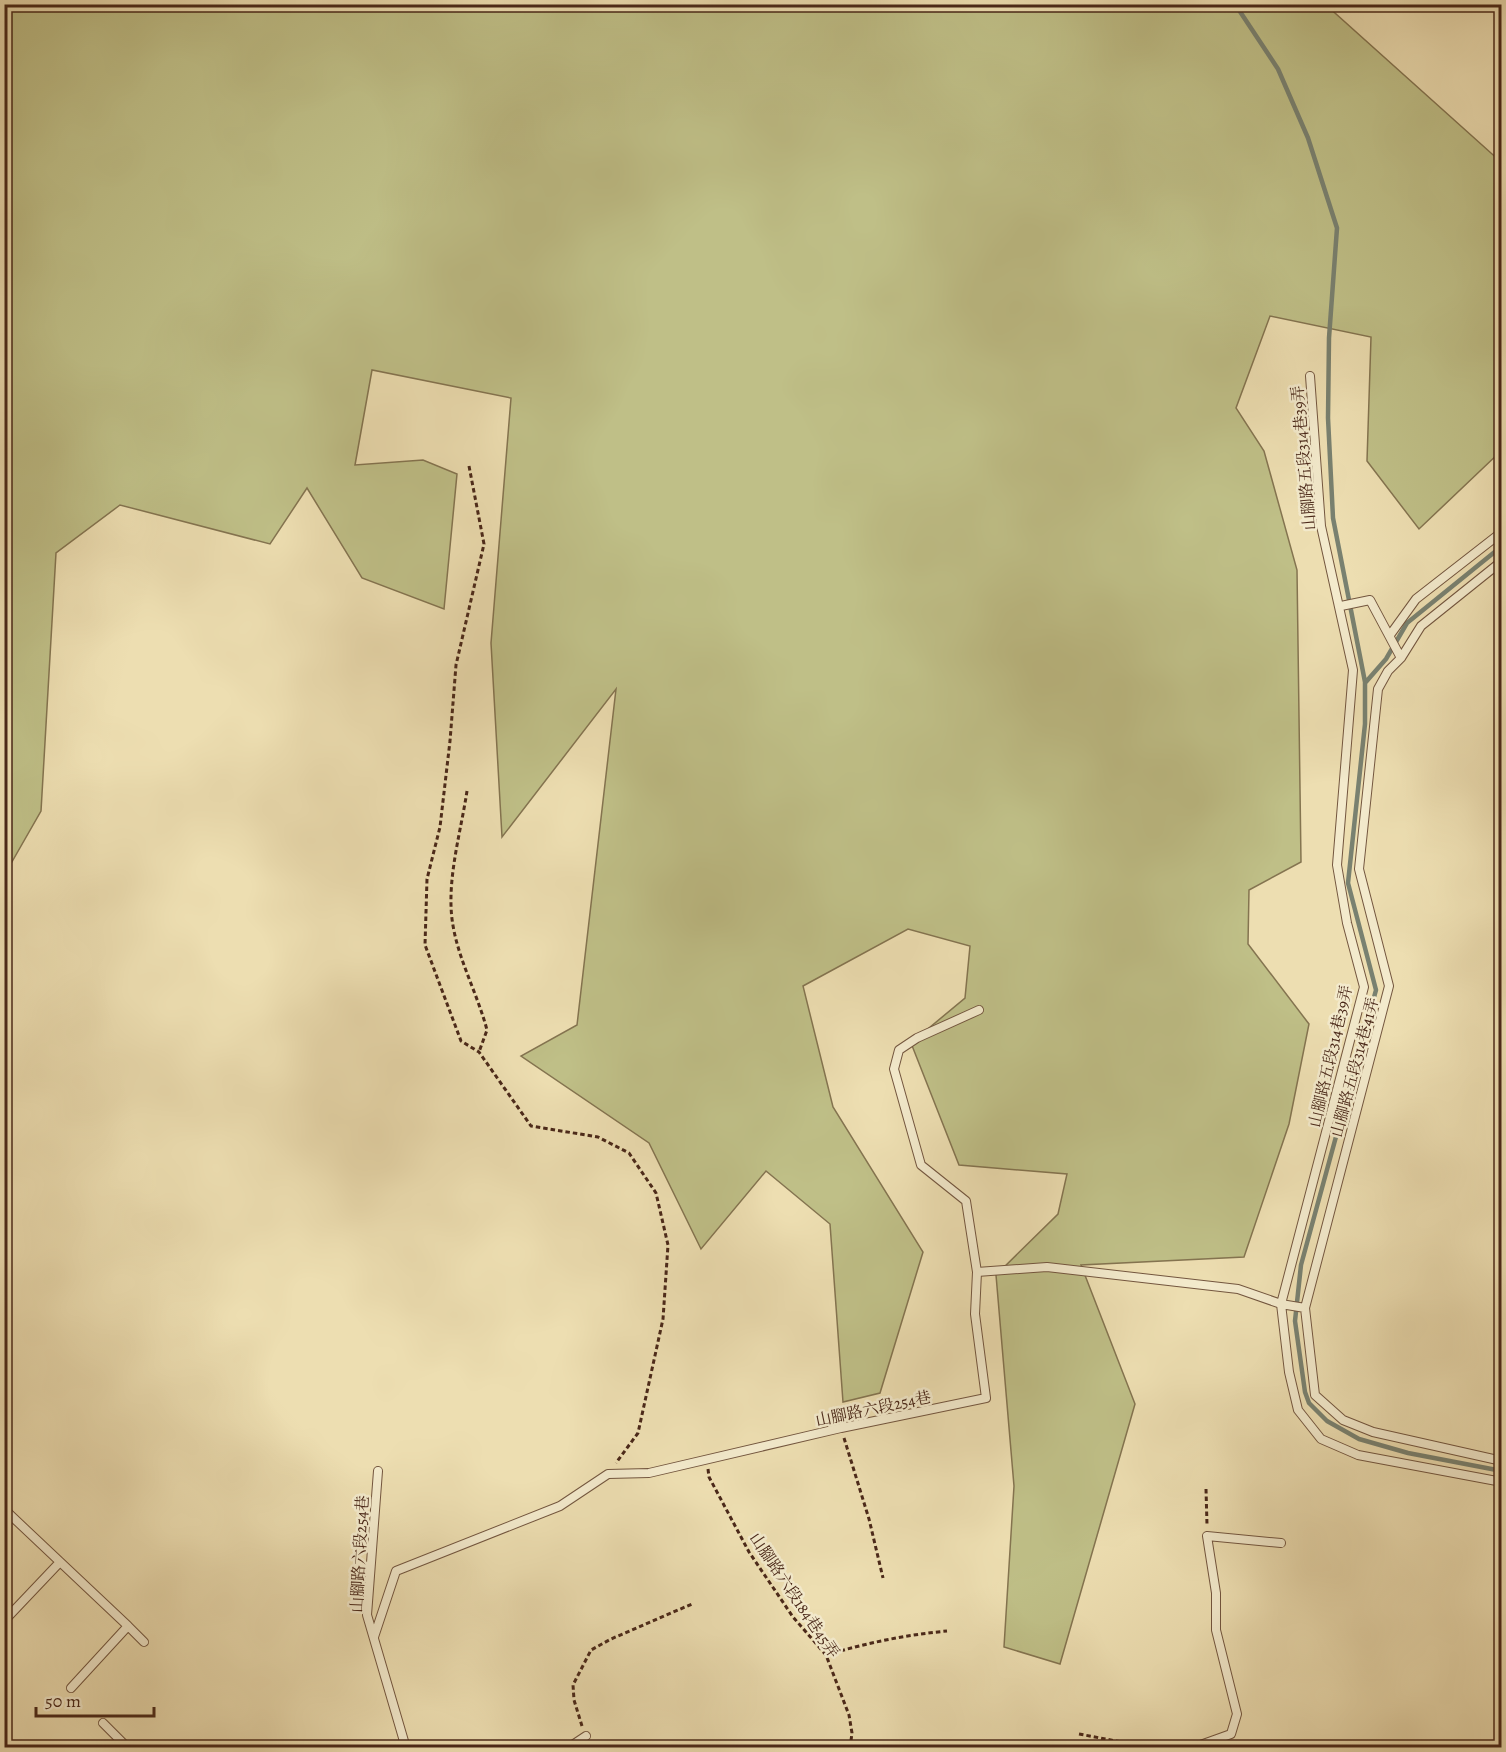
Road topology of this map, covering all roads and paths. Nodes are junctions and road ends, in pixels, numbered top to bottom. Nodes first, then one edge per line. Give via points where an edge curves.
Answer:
1 (1310, 376) dead end
2 (470, 466) dead end
3 (1502, 532) edge
4 (1502, 561) edge
5 (1341, 606) junction
6 (1390, 634) junction
7 (1401, 658) junction
8 (467, 791) dead end
9 (979, 1010) dead end
10 (479, 1052) junction
11 (977, 1272) junction
12 (1281, 1304) junction
13 (1305, 1308) junction
14 (841, 1428) junction
15 (706, 1461) junction
16 (1502, 1461) edge
17 (378, 1471) dead end
18 (608, 1474) junction
19 (1502, 1482) edge
20 (1206, 1490) dead end
21 (4, 1509) edge
22 (1207, 1536) junction
23 (1281, 1543) dead end
24 (60, 1562) junction
25 (883, 1578) dead end
26 (692, 1604) dead end
27 (4, 1621) edge
28 (128, 1626) junction
29 (947, 1631) dead end
30 (374, 1637) junction
31 (144, 1642) dead end
32 (826, 1655) junction
33 (71, 1688) dead end
34 (103, 1723) dead end
35 (1079, 1734) dead end
36 (586, 1736) joint
37 (128, 1748) edge
38 (406, 1748) edge
39 (568, 1748) edge
40 (850, 1748) edge
41 (1153, 1748) edge
42 (1192, 1748) edge

1 - 5 lane, 山腳路五段314巷39弄 via 1321,526
2 - 10 path via 484,544 456,665 440,827 427,879 425,945 461,1041
3 - 6 lane via 1416,599
4 - 7 lane, 山腳路五段314巷41弄 via 1420,626
5 - 6 lane via 1370,600
5 - 12 lane, 山腳路五段314巷39弄 via 1353,670 1337,866 1364,987
6 - 7 lane
7 - 13 lane, 山腳路五段314巷41弄 via 1378,689 1359,869 1389,986
8 - 10 path via 453,882 452,918 460,956 487,1030
9 - 11 lane, 山腳路六段254巷 via 898,1050 894,1069 921,1165 966,1201
10 - 18 path via 531,1126 598,1137 629,1153 656,1193 668,1245 663,1319 638,1433
11 - 12 lane via 1047,1267 1238,1289
11 - 14 lane, 山腳路六段254巷 via 975,1314 986,1398
12 - 13 lane
12 - 19 lane, 山腳路五段314巷39弄 via 1298,1410 1321,1439 1358,1455
13 - 16 lane, 山腳路五段314巷41弄 via 1316,1395 1343,1420 1373,1432
14 - 15 lane, 山腳路六段254巷
14 - 25 path
15 - 18 lane, 山腳路六段254巷 via 649,1473
15 - 32 path, 山腳路六段184巷45弄 via 709,1477 749,1552 793,1617
17 - 30 lane, 山腳路六段254巷 via 367,1615
18 - 30 lane, 山腳路六段254巷 via 560,1506 396,1571
20 - 22 path
21 - 24 lane
22 - 23 lane
22 - 42 lane via 1216,1593 1216,1630 1237,1714 1231,1734
24 - 27 lane
24 - 28 lane
26 - 36 path via 591,1650 573,1684
28 - 31 lane
28 - 33 lane
29 - 32 path via 903,1635
30 - 38 lane, 山腳路六段254巷
32 - 40 path, 山腳路六段184巷45弄 via 849,1715
34 - 37 lane
35 - 41 path
36 - 39 lane

